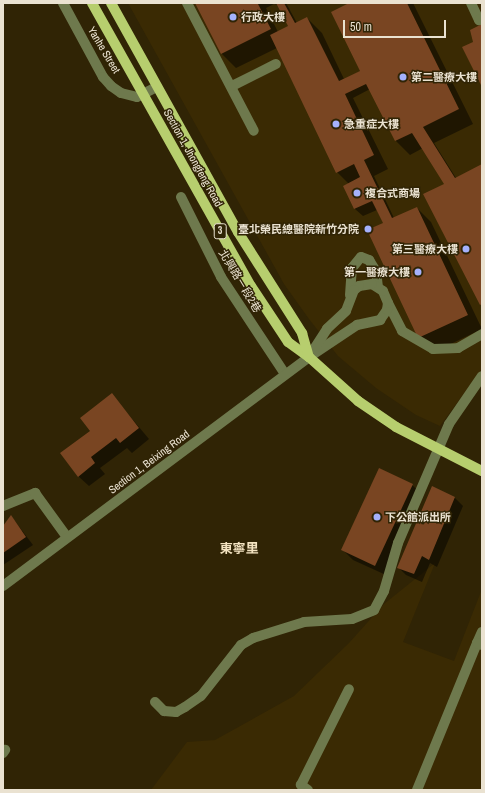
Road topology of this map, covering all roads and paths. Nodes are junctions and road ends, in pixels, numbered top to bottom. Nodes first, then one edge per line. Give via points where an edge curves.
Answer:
1 (63, 3) edge
2 (92, 3) edge
3 (111, 3) edge
4 (187, 3) edge
5 (471, 3) edge
6 (482, 19) edge
7 (276, 64) dead end
8 (232, 86) junction
9 (157, 87) junction
10 (143, 95) junction
11 (254, 131) dead end
12 (181, 197) dead end
13 (378, 287) junction
14 (350, 295) junction
15 (388, 303) junction
16 (482, 334) edge
17 (309, 357) junction
18 (285, 374) junction
19 (482, 376) edge
20 (438, 450) junction
21 (482, 471) edge
22 (3, 506) edge
23 (67, 537) junction
24 (3, 586) edge
25 (482, 632) edge
26 (480, 644) edge
27 (349, 689) dead end
28 (155, 702) dead end
29 (308, 790) edge
30 (417, 790) edge

1 - 10 street, Yanhe Street via 103,77 121,93 130,97
2 - 10 main road, Section 1, Jhongfeng Road / 3
3 - 9 main road, Section 1, Jhongfeng Road / 3
4 - 8 street
5 - 6 street via 479,20
7 - 8 street
8 - 11 street
9 - 10 street
9 - 17 main road, Section 1, Jhongfeng Road / 3 via 238,232 302,333
10 - 17 main road, Section 1, Jhongfeng Road / 3 via 251,286 288,342
12 - 18 street, 北興路ㄧ段2巷 via 221,277
13 - 14 street via 372,284 359,286
13 - 14 street via 376,271 369,260 361,257 352,268
13 - 15 street via 387,297
14 - 17 street via 346,311 327,329
15 - 16 street via 402,331 432,349 458,348
15 - 17 street, Section 1, Beixing Road via 387,310 380,320 357,325
17 - 18 street, Section 1, Beixing Road
17 - 20 main road, Section 1, Jhongfeng Road / 3 via 358,401 396,427
18 - 23 street, Section 1, Beixing Road
19 - 20 street via 449,424
20 - 21 main road, Section 1, Jhongfeng Road / 3
20 - 28 street via 398,543 384,592 374,610 363,617 304,622 253,638 241,645 201,696 185,707 176,712 164,711
22 - 23 street via 35,492
23 - 24 street, Section 1, Beixing Road
25 - 26 street
26 - 30 street
27 - 29 street via 301,785

